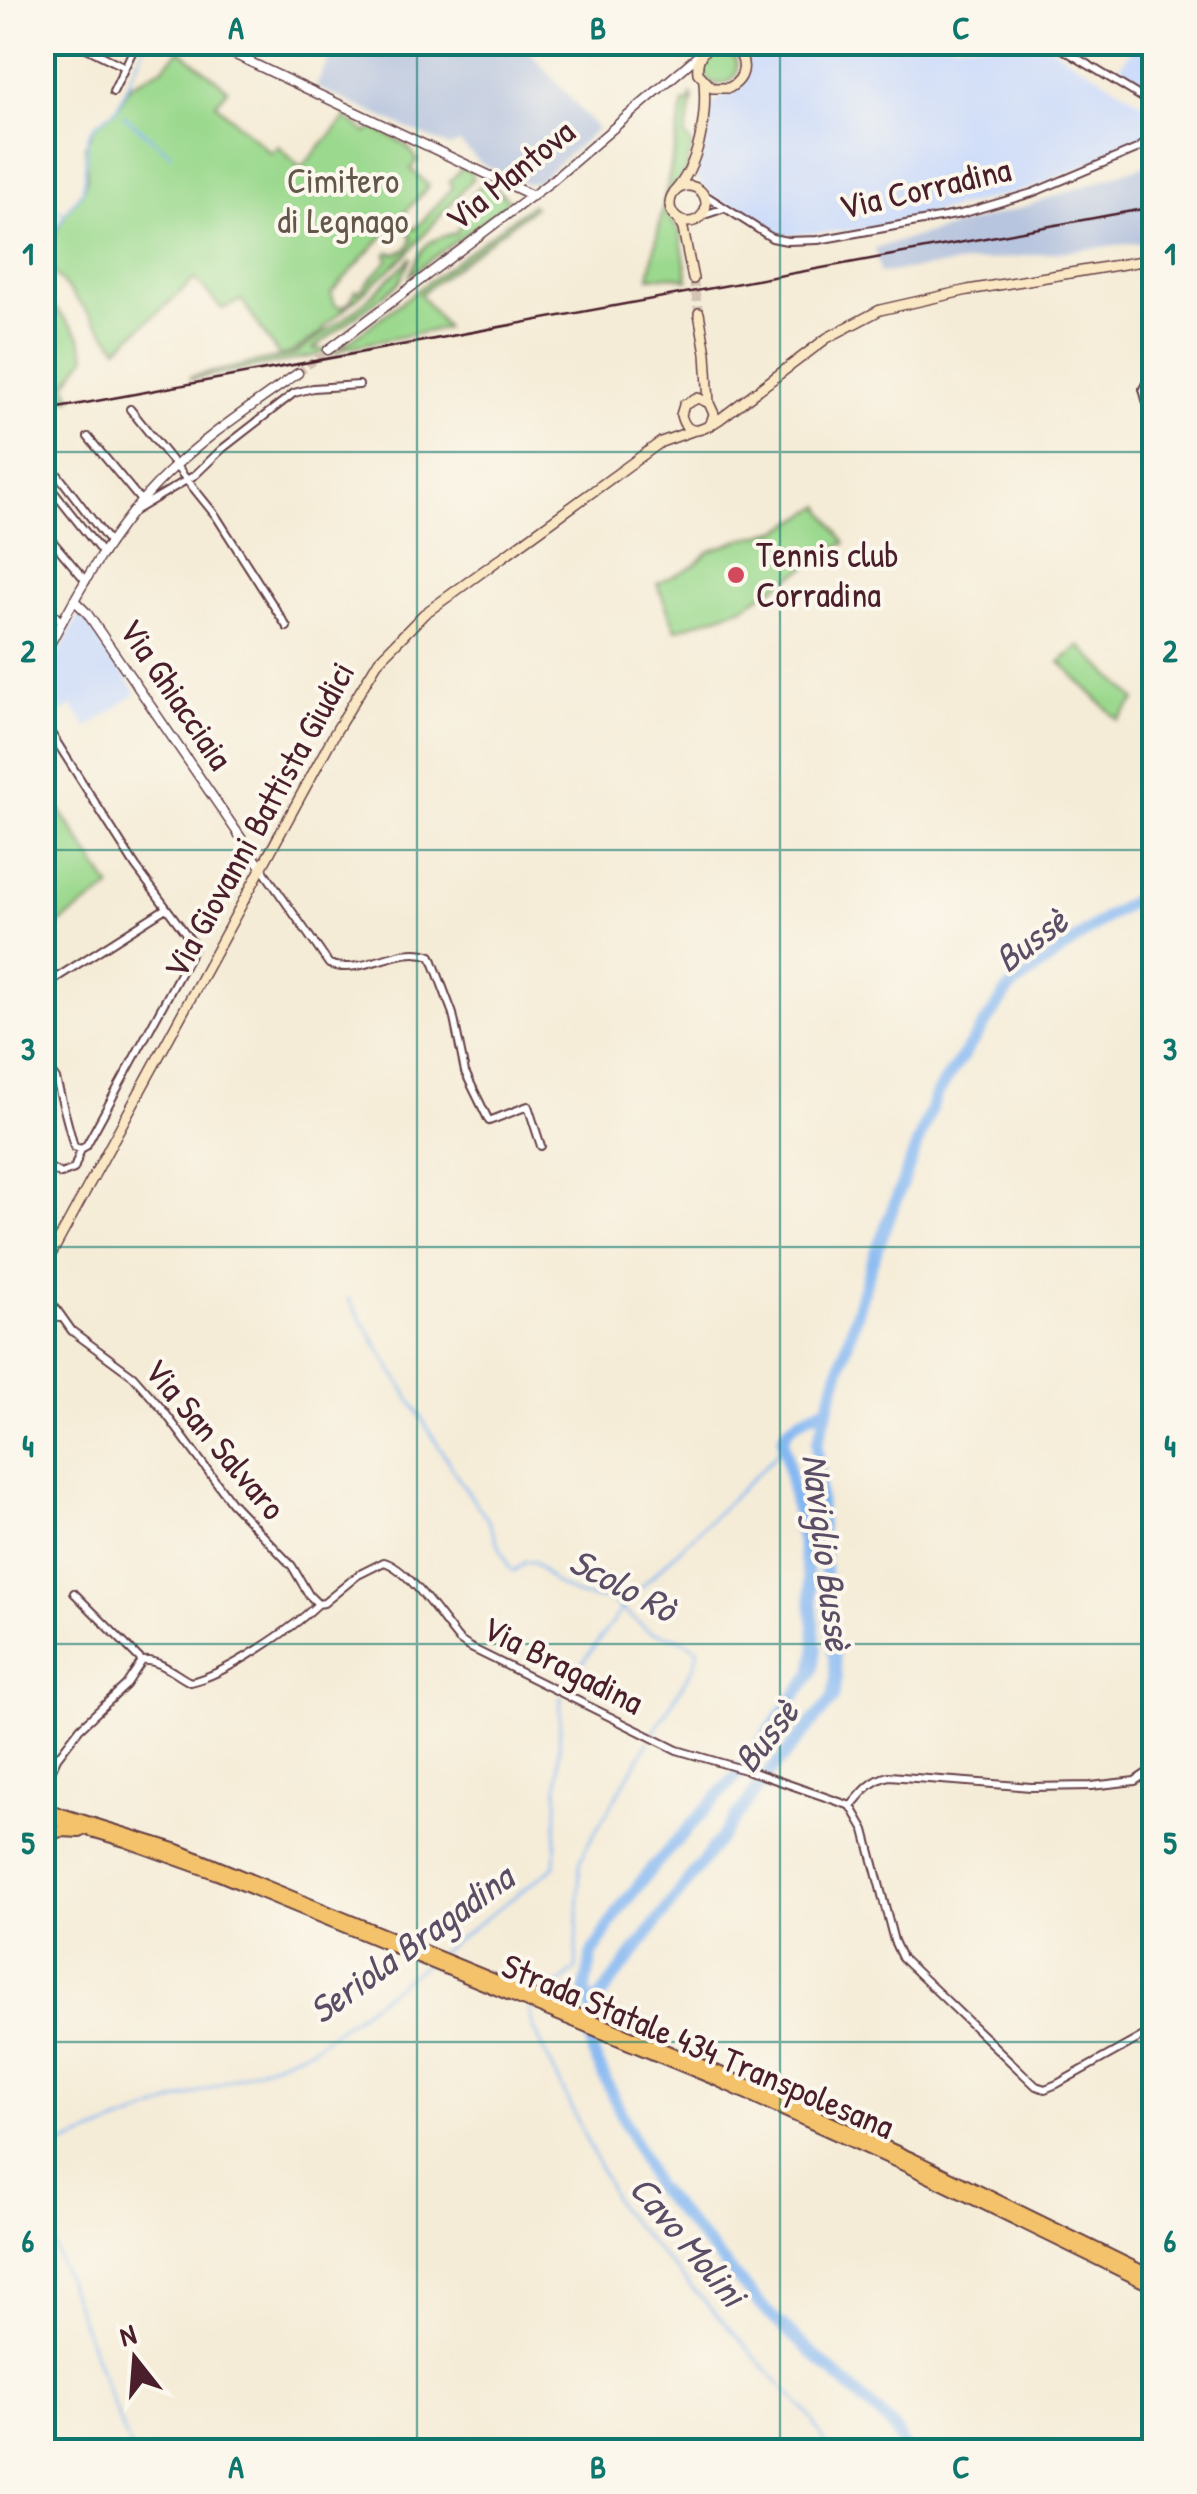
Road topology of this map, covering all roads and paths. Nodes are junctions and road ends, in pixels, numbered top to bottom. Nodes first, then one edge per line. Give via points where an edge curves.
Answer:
1 (50, 42) edge
2 (74, 42) edge
3 (137, 42) edge
4 (208, 42) edge
5 (742, 42) edge
6 (1051, 42) edge
7 (715, 43) edge
8 (701, 54) junction
9 (42, 55) edge
10 (742, 56) junction
11 (125, 67) junction
12 (673, 74) junction
13 (702, 80) junction
14 (723, 89) junction
15 (113, 92) dead end
16 (1154, 106) edge
17 (704, 111) junction
18 (1154, 133) edge
19 (1154, 146) edge
20 (1139, 148) junction
21 (692, 164) junction
22 (674, 192) junction
23 (699, 192) junction
24 (532, 196) junction
25 (723, 209) junction
26 (677, 218) junction
27 (698, 218) junction
28 (686, 245) junction
29 (1154, 259) edge
30 (692, 279) tunnel mouth
31 (698, 313) tunnel mouth
32 (328, 350) tunnel mouth
33 (298, 373) tunnel mouth
34 (707, 374) junction
35 (1154, 381) edge
36 (359, 386) dead end
37 (694, 399) junction
38 (710, 404) junction
39 (735, 406) junction
40 (130, 409) dead end
41 (680, 415) junction
42 (710, 426) junction
43 (1154, 429) edge
44 (692, 431) junction
45 (88, 437) dead end
46 (661, 442) junction
47 (42, 454) edge
48 (177, 465) junction
49 (42, 477) edge
50 (188, 480) junction
51 (142, 502) junction
52 (135, 510) junction
53 (42, 529) edge
54 (110, 543) junction
55 (103, 554) junction
56 (86, 581) junction
57 (74, 600) junction
58 (42, 602) edge
59 (62, 622) junction
60 (287, 627) dead end
61 (42, 658) edge
62 (44, 722) edge
63 (263, 870) junction
64 (166, 908) junction
65 (42, 987) edge
66 (42, 1059) edge
67 (541, 1146) dead end
68 (81, 1149) junction
69 (44, 1165) edge
70 (44, 1270) edge
71 (45, 1291) edge
72 (42, 1311) edge
73 (61, 1318) junction
74 (74, 1593) dead end
75 (318, 1604) junction
76 (142, 1661) junction
77 (1154, 1768) edge
78 (42, 1792) edge
79 (851, 1806) junction
80 (42, 1808) edge
81 (42, 1816) edge
82 (42, 1836) edge
83 (174, 1858) junction
84 (402, 1946) junction
85 (1154, 2030) edge
86 (628, 2039) junction
87 (1154, 2277) edge
88 (1154, 2286) edge

1 - 9 street
2 - 11 street
3 - 11 street
4 - 24 street
5 - 10 main road
6 - 16 street
7 - 8 main road, Via Mantova
7 - 10 main road, Via Mantova via 733,46
8 - 12 street, Via Mantova
8 - 13 main road
10 - 14 main road via 743,74
11 - 15 street
12 - 13 street via 692,72
12 - 24 street, Via Mantova
13 - 14 main road
13 - 17 main road
14 - 17 main road
17 - 21 main road
18 - 20 street, Via Corradina
19 - 20 street, Via Corradina
20 - 25 street, Via Corradina via 986,207 818,240 772,238
21 - 22 main road
21 - 23 main road
22 - 23 main road
22 - 26 main road via 670,203
23 - 25 street, Via Corradina
23 - 27 main road via 705,204
24 - 32 street, Via Mantova
25 - 27 street
26 - 27 main road
26 - 28 main road
27 - 28 main road
28 - 30 main road
29 - 39 main road, Via Giovanni Battista Giudici via 880,310 827,338
31 - 34 main road
33 - 48 street
34 - 37 main road, Via Giovanni Battista Giudici
34 - 38 main road
35 - 43 street via 1143,389
36 - 50 street via 294,394
37 - 38 main road
37 - 41 main road, Via Giovanni Battista Giudici
38 - 39 main road
38 - 42 main road
39 - 42 main road, Via Giovanni Battista Giudici
40 - 48 street
41 - 44 main road
41 - 46 main road, Via Giovanni Battista Giudici
42 - 44 main road, Via Giovanni Battista Giudici
44 - 46 main road, Via Giovanni Battista Giudici
45 - 51 street
46 - 63 main road, Via Giovanni Battista Giudici via 402,634 361,686
47 - 54 street
48 - 50 street
48 - 51 street
49 - 55 street
50 - 52 street
50 - 60 street
51 - 52 street
52 - 54 street
53 - 56 street
54 - 55 street
55 - 56 street
56 - 57 street
57 - 59 street
57 - 63 street, Via Ghiacciaia
58 - 59 street
59 - 61 street
62 - 64 street
63 - 67 street, Via Ghiacciaia via 330,964 430,956 454,1014 465,1072 489,1121 528,1106
63 - 70 main road, Via Giovanni Battista Giudici
64 - 65 street
64 - 68 street via 194,949
66 - 68 street via 56,1080 74,1147
68 - 69 street via 70,1172
70 - 71 main road, Via Giovanni Battista Giudici
71 - 72 main road, Via Giovanni Battista Giudici
71 - 73 street, Via San Salvaro
72 - 73 street, Via San Salvaro
73 - 75 street, Via San Salvaro via 164,1410 230,1502 292,1566
74 - 76 street, Via Bragadina
75 - 76 street, Via Bragadina via 200,1680 190,1682
75 - 79 street, Via Bragadina via 373,1566 393,1564 458,1640 677,1750
76 - 78 street via 57,1758
77 - 79 street via 1135,1782 1031,1788 889,1776 878,1778
79 - 85 street via 865,1830 906,1964 1036,2086 1056,2084
80 - 84 highway, Strada Statale 434 Transpolesana via 178,1850
81 - 83 highway, Strada Statale 434 Transpolesana
82 - 83 highway via 72,1830
83 - 84 highway, Strada Statale 434 Transpolesana
84 - 86 highway, Strada Statale 434 Transpolesana
86 - 87 highway, Strada Statale 434 Transpolesana via 834,2123
86 - 88 highway, Strada Statale 434 Transpolesana

